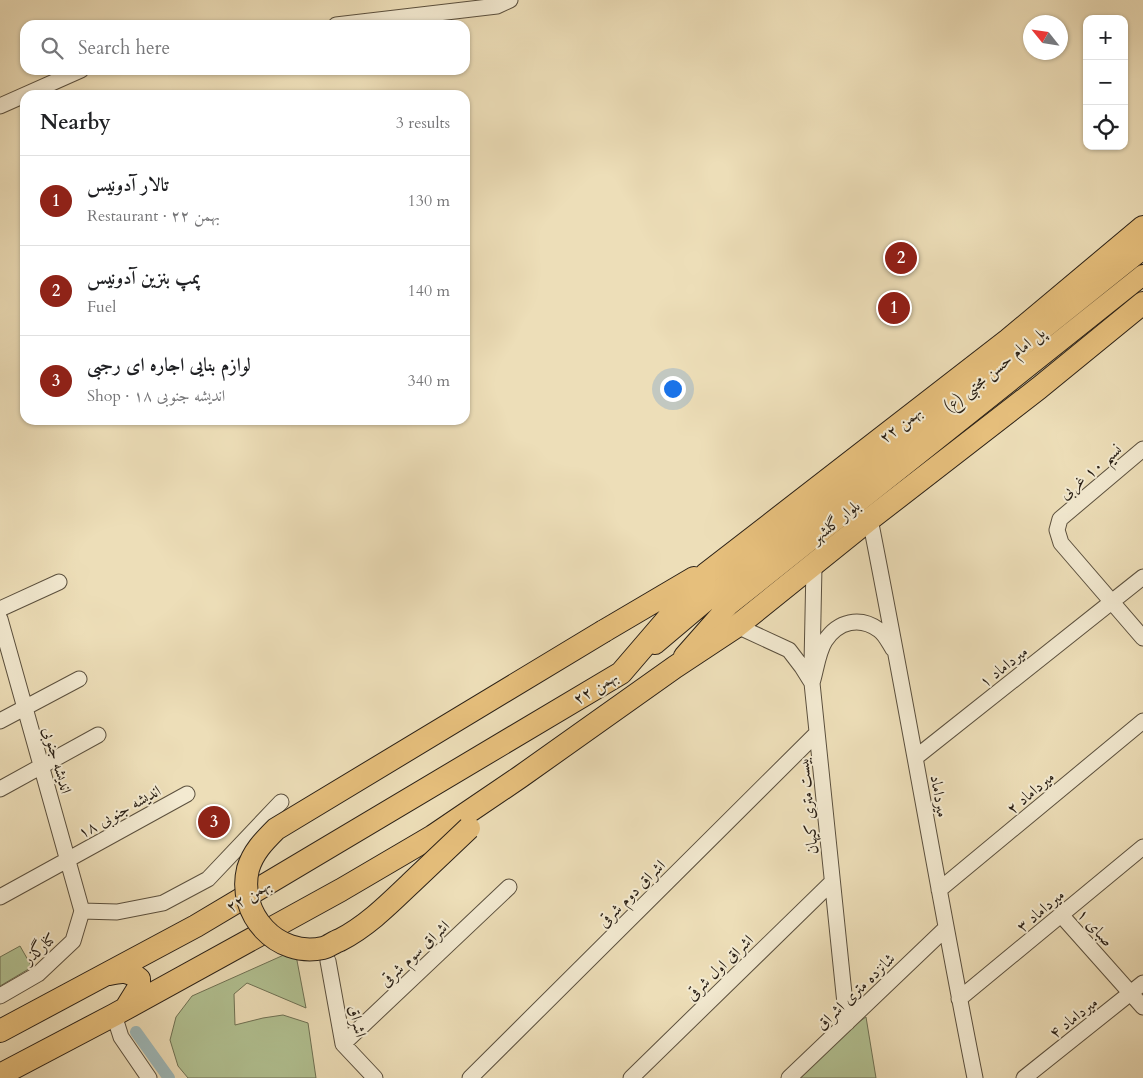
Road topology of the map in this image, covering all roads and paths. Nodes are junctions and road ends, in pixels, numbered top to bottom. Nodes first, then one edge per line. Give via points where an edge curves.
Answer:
1 (510, 0) edge
2 (378, 20) edge
3 (70, 75) edge
4 (36, 90) edge
5 (20, 97) edge
6 (0, 106) edge
7 (1143, 227) edge
8 (1143, 249) edge
9 (1143, 275) edge
10 (1143, 303) edge
11 (1004, 385) joint
12 (1143, 449) edge
13 (870, 519) junction
14 (717, 565) junction
15 (814, 566) junction
16 (1143, 577) edge
17 (59, 582) dead end
18 (1113, 601) junction
19 (0, 609) edge
20 (0, 618) edge
21 (737, 626) junction
22 (1143, 638) edge
23 (897, 653) junction
24 (675, 667) junction
25 (621, 673) junction
26 (79, 679) dead end
27 (812, 683) junction
28 (25, 707) junction
29 (0, 721) edge
30 (1143, 721) edge
31 (817, 733) junction
32 (98, 735) dead end
33 (915, 758) junction
34 (543, 761) junction
35 (41, 767) junction
36 (0, 789) edge
37 (187, 794) dead end
38 (281, 802) dead end
39 (1143, 847) edge
40 (68, 859) junction
41 (832, 882) junction
42 (509, 887) dead end
43 (938, 890) junction
44 (0, 897) edge
45 (82, 911) junction
46 (1062, 916) junction
47 (945, 929) junction
48 (328, 961) dead end
49 (108, 974) junction
50 (1137, 988) edge
51 (0, 996) edge
52 (959, 1000) junction
53 (1143, 1007) edge
54 (120, 1012) junction
55 (846, 1023) junction
56 (0, 1031) edge
57 (343, 1044) junction
58 (0, 1075) edge
59 (148, 1078) edge
60 (376, 1078) edge
61 (470, 1078) edge
62 (631, 1078) edge
63 (789, 1078) edge
64 (975, 1078) edge
65 (1024, 1078) edge

1 - 2 street via 496,6
3 - 4 street
5 - 6 street
7 - 14 highway, ۲۲ بهمن via 1008,340
8 - 25 main road, پل امام حسن مجتبی (ع) via 752,563
9 - 11 main road, پل امام حسن مجتبی (ع)
10 - 13 highway, ۲۲ بهمن via 1040,388
11 - 24 main road, بلوار گلشهر via 729,605
12 - 18 street, نسیم ۱۰ غربی via 1060,519 1057,530 1061,543
13 - 15 highway, ۲۲ بهمن
13 - 23 street, میرداماد
14 - 25 highway, ۲۲ بهمن
14 - 34 highway, bridge via 276,829 254,854 249,868 248,893 253,913 264,930 281,943 300,950 324,948 377,915
15 - 21 highway, ۲۲ بهمن
15 - 27 street
16 - 18 street, میرداماد ۱
17 - 19 street
18 - 22 street
18 - 33 street, میرداماد ۱
20 - 28 street, اندیشه جنوبی
21 - 24 highway, ۲۲ بهمن
21 - 27 street, بیست متری کیهان via 789,650
23 - 27 street via 880,631 866,623 851,621 834,630 824,642
23 - 33 street, میرداماد
24 - 34 highway, ۲۲ بهمن
25 - 49 highway, ۲۲ بهمن via 196,926
26 - 28 street
27 - 31 street, بیست متری کیهان
28 - 29 street
28 - 35 street, اندیشه جنوبی
30 - 43 street, میرداماد ۲
31 - 41 street, بیست متری کیهان
31 - 61 street, اشراق دوم شرقی
32 - 35 street
33 - 43 street, میرداماد
34 - 54 highway, ۲۲ بهمن via 416,846
35 - 36 street
35 - 40 street, اندیشه جنوبی
37 - 40 street, اندیشه جنوبی ۱۸
38 - 45 street via 208,879 162,903 117,912
39 - 46 street, میرداماد ۳
40 - 44 street, اندیشه جنوبی ۱۸
40 - 45 street, اندیشه جنوبی
41 - 55 street, بیست متری کیهان
41 - 62 street, اشراق اول شرقی
42 - 57 street, اشراق سوم شرقی
43 - 47 street, میرداماد
45 - 51 street, کنارگذر via 73,941 38,974
46 - 50 street, صبای ۱
46 - 52 street, میرداماد ۳
47 - 52 street, میرداماد
47 - 55 street, شانزده متری اشراق
48 - 57 street, اشراق
49 - 54 highway via 123,971 139,979 139,987
49 - 56 highway, ۲۲ بهمن
50 - 53 street, صبای ۱
50 - 65 street, میرداماد ۴
52 - 64 street, میرداماد
54 - 58 highway, ۲۲ بهمن
54 - 59 street via 121,1037
55 - 63 street, شانزده متری اشراق
57 - 60 street, اشراق

